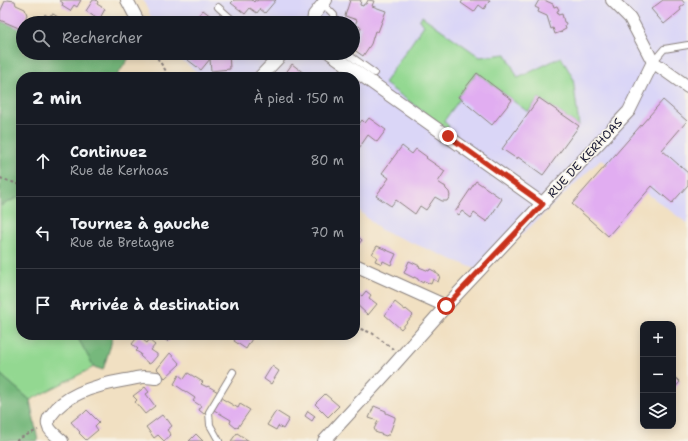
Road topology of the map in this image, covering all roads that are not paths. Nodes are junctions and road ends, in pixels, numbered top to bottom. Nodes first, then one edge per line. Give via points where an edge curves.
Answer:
1 (127, 0) edge
2 (612, 0) edge
3 (325, 2) edge
4 (218, 7) dead end
5 (135, 16) edge
6 (228, 16) edge
7 (314, 16) edge
8 (334, 16) edge
9 (688, 45) edge
10 (272, 60) edge
11 (340, 60) edge
12 (356, 60) edge
13 (653, 62) junction
14 (264, 72) edge
15 (357, 72) edge
16 (374, 73) dead end
17 (360, 74) edge
18 (688, 88) edge
19 (543, 204) junction
20 (360, 267) edge
21 (446, 306) junction
22 (233, 372) dead end
23 (157, 378) dead end
24 (62, 441) edge
25 (219, 441) edge
26 (324, 441) edge

1 - 5 street
2 - 13 street via 630,18
3 - 7 street
3 - 8 lane
4 - 6 lane
9 - 13 lane via 664,49
10 - 14 street
11 - 15 street
12 - 16 lane
13 - 18 street
13 - 19 street, RUE DE KERHOAS via 628,111
17 - 19 street
19 - 21 street, RUE DE KERHOAS
20 - 21 street
21 - 26 street, RUE DE KERHOAS
22 - 25 lane via 209,412 210,425
23 - 24 street via 144,377 112,383 70,398 55,410 47,422

